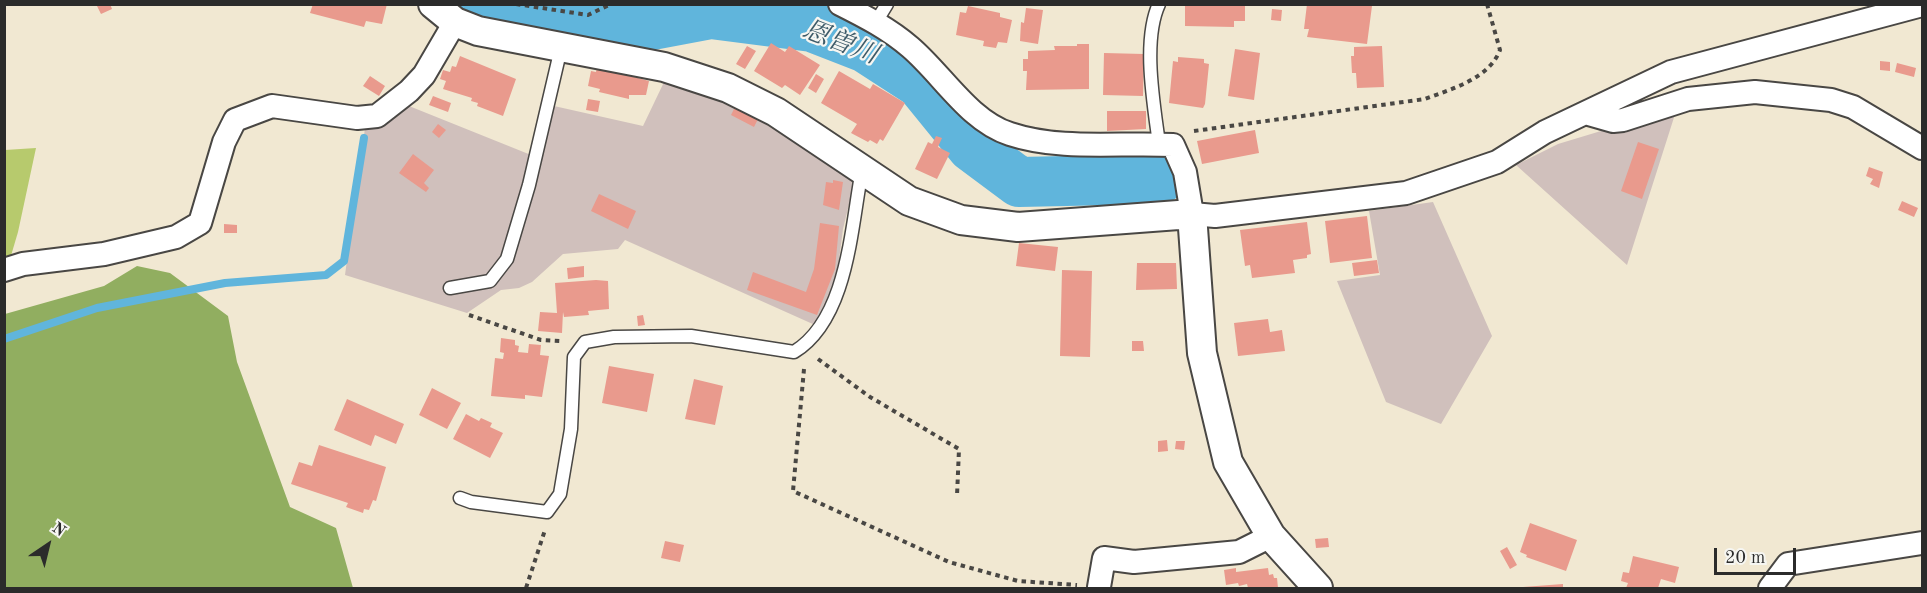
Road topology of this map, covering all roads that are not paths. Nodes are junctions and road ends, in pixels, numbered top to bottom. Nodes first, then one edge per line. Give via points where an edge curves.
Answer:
1 (433, 4) edge
2 (840, 4) edge
3 (1159, 4) edge
4 (1923, 5) edge
5 (881, 13) edge
6 (455, 22) junction
7 (561, 48) junction
8 (1585, 113) junction
9 (1166, 145) junction
10 (1923, 148) edge
11 (862, 168) junction
12 (1192, 214) junction
13 (4, 270) edge
14 (450, 288) dead end
15 (460, 498) dead end
16 (1271, 536) junction
17 (1923, 543) edge
18 (1099, 587) road end
19 (1318, 588) edge
20 (1770, 588) edge

1 - 6 street
2 - 5 street
3 - 9 lane via 1153,18 1151,49
4 - 8 street via 1671,72
5 - 9 street via 980,117 1007,134 1045,143
6 - 7 street via 502,38
6 - 13 street via 424,75 377,116 357,118 272,106 235,120 224,142 200,223 177,237 104,254
7 - 11 street via 664,67 728,88 776,112
7 - 14 lane via 507,260 490,281
8 - 10 street via 1623,120 1688,99 1755,92 1831,100 1853,107
8 - 12 street via 1497,162 1406,193 1215,216
9 - 12 street via 1185,172
11 - 12 street via 909,201 961,220 1018,227
11 - 15 lane via 839,291 806,348 794,352 691,336 585,342 574,357 572,429 566,468 560,494 547,512
12 - 16 street via 1202,353 1228,462
16 - 18 street via 1239,552 1134,562 1104,558
16 - 19 street
17 - 20 street via 1788,564

